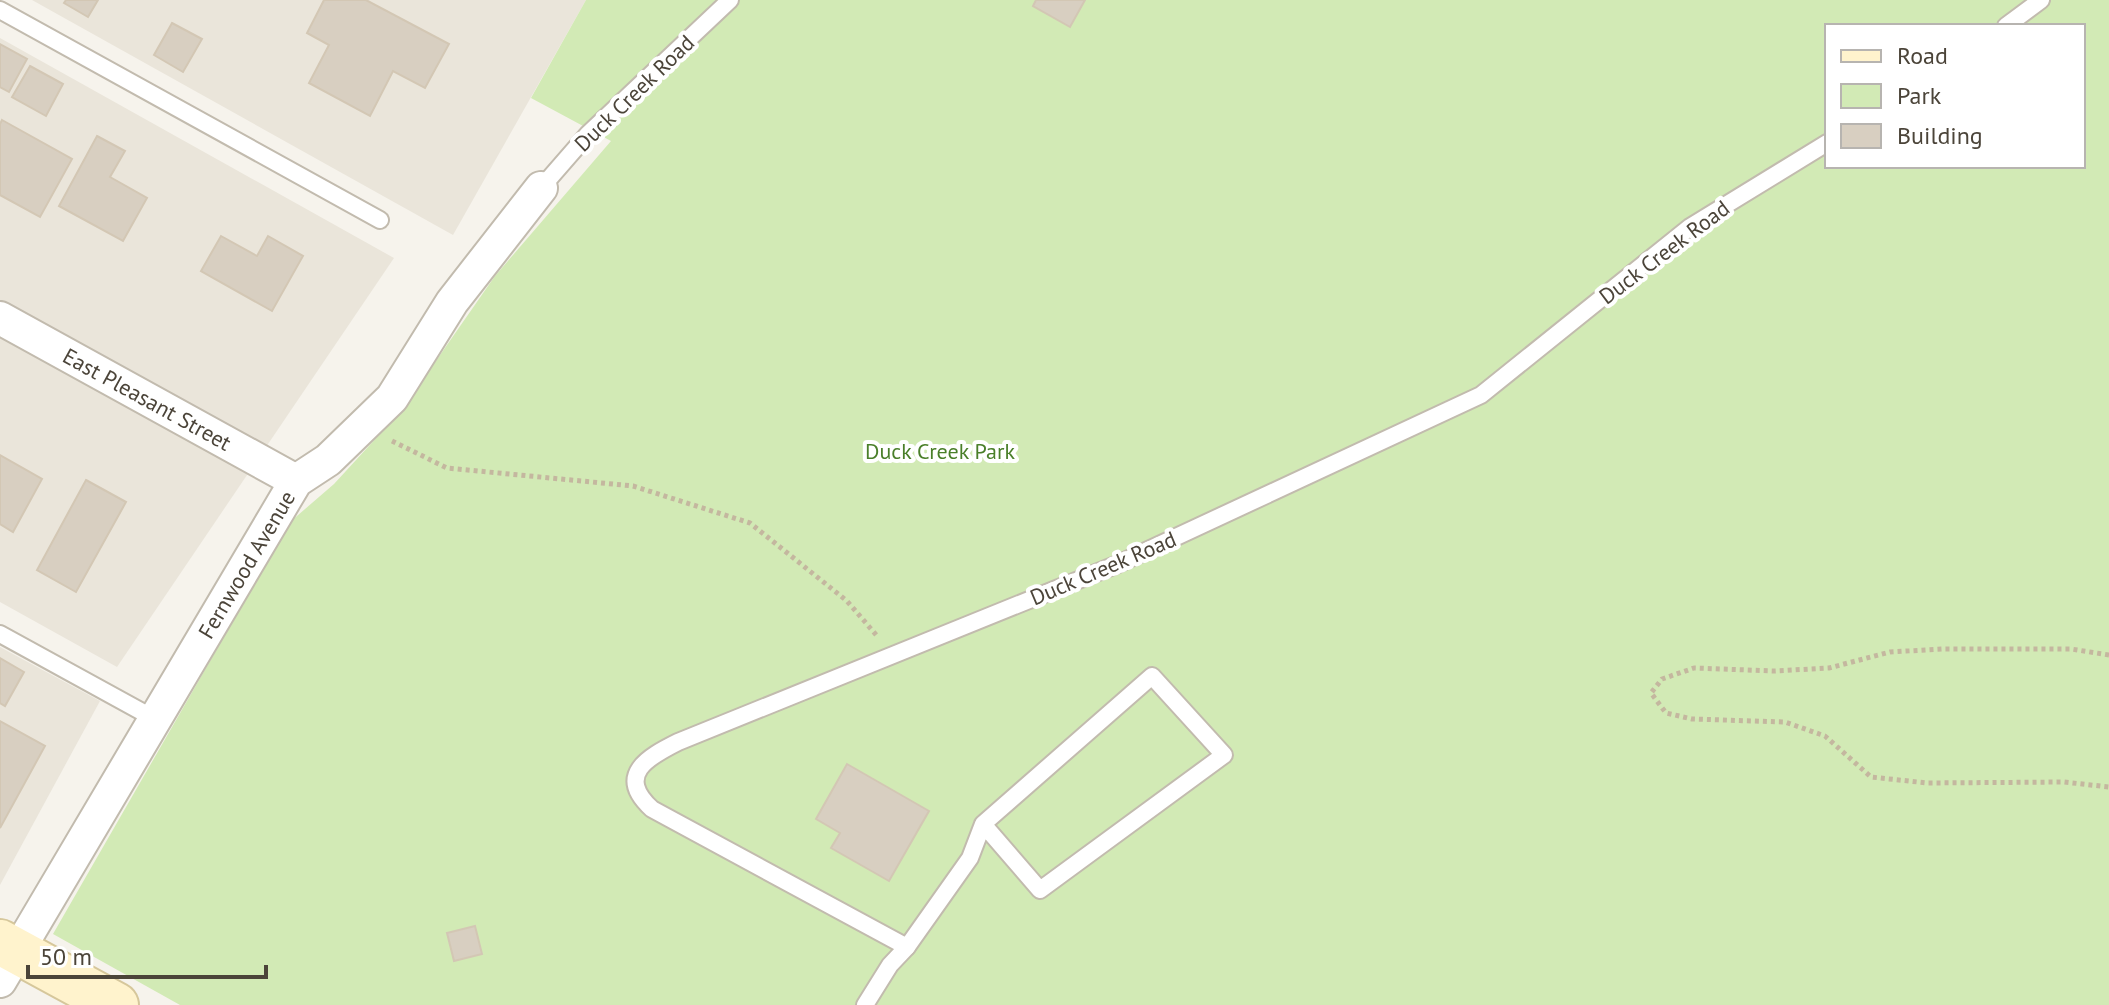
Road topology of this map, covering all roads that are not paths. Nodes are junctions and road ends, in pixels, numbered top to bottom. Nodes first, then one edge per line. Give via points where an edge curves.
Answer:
1 (730, 0) edge
2 (2041, 0) edge
3 (0, 10) edge
4 (2009, 24) edge
5 (1825, 144) edge
6 (541, 188) joint
7 (380, 220) dead end
8 (0, 318) edge
9 (296, 481) junction
10 (0, 634) edge
11 (155, 719) junction
12 (983, 824) junction
13 (907, 947) junction
14 (6, 958) edge
15 (116, 1005) edge
16 (865, 1005) edge

1 - 6 lane, Duck Creek Road via 588,134
2 - 4 lane
3 - 7 lane
5 - 13 lane, Duck Creek Road via 1690,227 1481,395 1118,564 646,759 636,787 652,809
6 - 9 street, Fernwood Avenue via 452,302 392,398 328,460
8 - 9 street, East Pleasant Street
9 - 11 street, Fernwood Avenue
10 - 11 lane
11 - 14 street, Fernwood Avenue
12 - 12 lane via 1152,676 1224,755 1040,890
12 - 13 lane via 970,858
13 - 16 lane
14 - 15 main road

